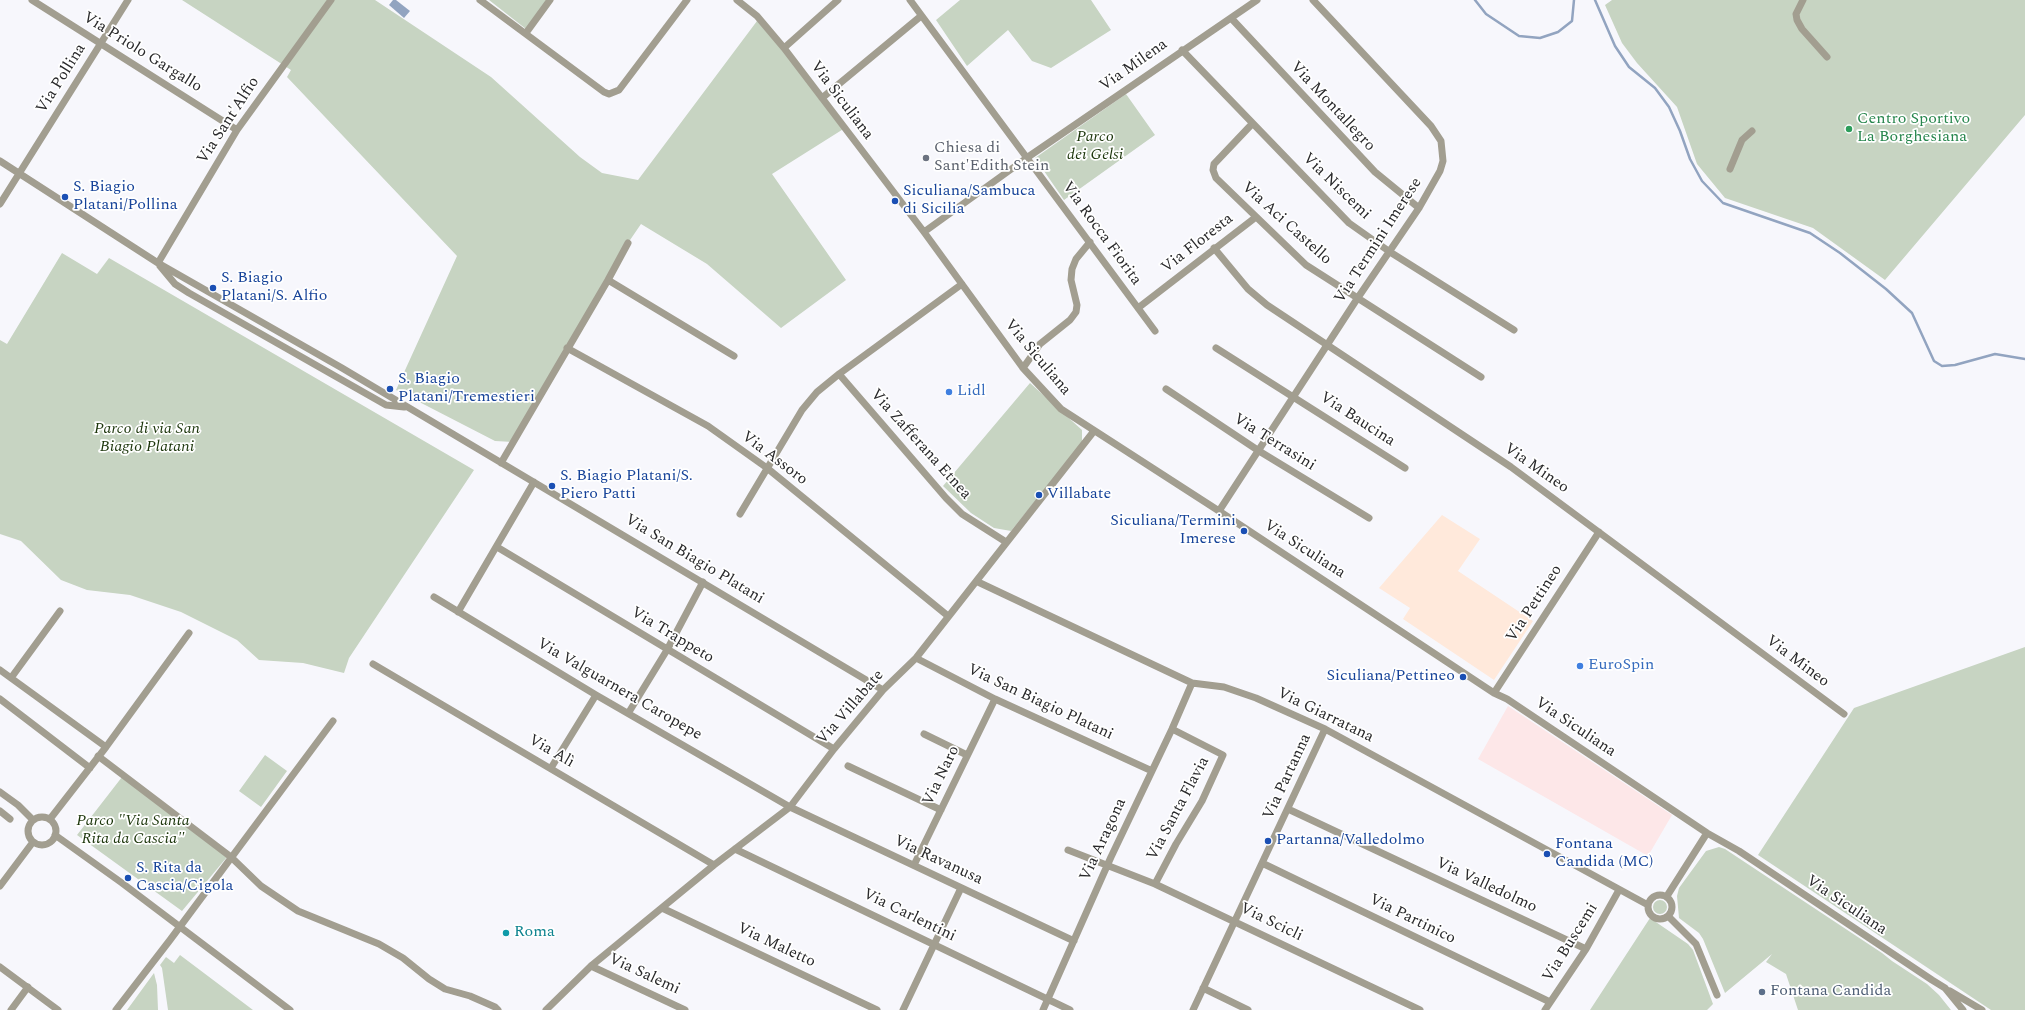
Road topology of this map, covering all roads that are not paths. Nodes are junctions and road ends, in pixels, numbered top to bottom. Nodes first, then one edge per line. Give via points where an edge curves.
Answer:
1 (32, 0) edge
2 (128, 0) edge
3 (331, 0) edge
4 (480, 0) edge
5 (550, 0) edge
6 (687, 0) edge
7 (737, 0) edge
8 (838, 0) edge
9 (910, 0) edge
10 (1257, 0) edge
11 (1313, 0) edge
12 (1803, 0) edge
13 (921, 16) junction
14 (1231, 18) junction
15 (526, 33) junction
16 (100, 44) junction
17 (784, 48) junction
18 (1182, 50) junction
19 (1827, 57) dead end
20 (822, 98) junction
21 (1252, 124) junction
22 (237, 130) junction
23 (1752, 132) dead end
24 (1028, 157) junction
25 (0, 160) edge
26 (1730, 169) dead end
27 (20, 173) junction
28 (0, 204) edge
29 (1419, 208) junction
30 (1256, 217) junction
31 (924, 232) junction
32 (1090, 242) junction
33 (628, 243) dead end
34 (1214, 248) junction
35 (1390, 252) junction
36 (158, 263) junction
37 (186, 278) junction
38 (608, 280) junction
39 (962, 284) junction
40 (181, 288) junction
41 (1357, 299) junction
42 (1138, 308) junction
43 (1514, 330) dead end
44 (1155, 331) dead end
45 (1326, 346) junction
46 (567, 348) junction
47 (1216, 348) dead end
48 (734, 356) dead end
49 (1023, 368) junction
50 (839, 374) junction
51 (1481, 377) dead end
52 (1166, 389) dead end
53 (1294, 396) junction
54 (406, 407) junction
55 (1094, 431) junction
56 (1259, 451) junction
57 (501, 462) junction
58 (767, 468) junction
59 (1405, 468) dead end
60 (534, 482) junction
61 (1219, 511) junction
62 (740, 514) dead end
63 (1369, 518) dead end
64 (1599, 532) junction
65 (1006, 542) junction
66 (497, 546) junction
67 (703, 582) junction
68 (978, 582) junction
69 (434, 597) dead end
70 (60, 611) dead end
71 (458, 612) junction
72 (948, 616) junction
73 (189, 633) dead end
74 (667, 650) junction
75 (916, 658) junction
76 (373, 664) dead end
77 (0, 670) edge
78 (11, 678) junction
79 (1192, 683) junction
80 (883, 690) junction
81 (1494, 692) junction
82 (596, 695) junction
83 (0, 699) edge
84 (995, 699) junction
85 (629, 712) junction
86 (1844, 714) dead end
87 (333, 721) dead end
88 (1172, 729) junction
89 (1325, 729) junction
90 (924, 734) dead end
91 (106, 747) junction
92 (834, 749) junction
93 (967, 755) junction
94 (98, 756) junction
95 (848, 766) dead end
96 (90, 768) junction
97 (551, 768) junction
98 (1152, 771) junction
99 (0, 792) edge
100 (790, 807) junction
101 (1288, 809) junction
102 (941, 810) junction
103 (0, 811) edge
104 (10, 819) dead end
105 (50, 819) junction
106 (33, 820) junction
107 (1707, 833) junction
108 (55, 835) junction
109 (33, 842) junction
110 (735, 849) junction
111 (1068, 850) dead end
112 (231, 857) junction
113 (1262, 863) junction
114 (714, 865) junction
115 (914, 865) junction
116 (1108, 865) junction
117 (1156, 884) junction
118 (0, 886) edge
119 (961, 888) junction
120 (1620, 890) junction
121 (1667, 896) junction
122 (1648, 905) junction
123 (662, 908) junction
124 (1668, 916) junction
125 (1235, 921) junction
126 (181, 926) junction
127 (1074, 941) junction
128 (934, 944) junction
129 (1586, 949) junction
130 (591, 966) junction
131 (0, 967) edge
132 (28, 987) junction
133 (1203, 988) junction
134 (1945, 988) junction
135 (1718, 995) dead end
136 (1048, 1000) junction
137 (1550, 1002) junction
138 (11, 1010) edge
139 (58, 1010) edge
140 (116, 1010) edge
141 (290, 1010) edge
142 (498, 1010) edge
143 (546, 1010) edge
144 (685, 1010) edge
145 (877, 1010) edge
146 (903, 1010) edge
147 (1043, 1010) edge
148 (1070, 1010) edge
149 (1193, 1010) edge
150 (1248, 1010) edge
151 (1420, 1010) edge
152 (1545, 1010) edge
153 (1963, 1010) edge
154 (1982, 1010) edge

1 - 16 street, Via Priolo Gargallo
2 - 16 street, Via Pollina
3 - 22 street, Via Sant'Alfio
4 - 15 street
5 - 15 street
6 - 15 street via 619,90 612,94 604,92
7 - 17 street, Via Siculiana via 757,16
8 - 17 street
9 - 13 street, Via Rocca Fiorita
10 - 14 street, Via Milena
11 - 29 street, Via Termini Imerese via 1438,135 1443,147 1442,166
12 - 19 street via 1796,14 1797,20
13 - 20 street
13 - 24 street, Via Rocca Fiorita
14 - 18 street, Via Milena
14 - 29 street, Via Montallegro via 1375,172
16 - 22 street, Via Priolo Gargallo
16 - 27 street, Via Pollina
17 - 20 street, Via Siculiana
18 - 21 street, Via Niscemi
18 - 24 street, Via Milena
20 - 31 street, Via Siculiana
21 - 30 street, Via Aci Castello via 1215,162 1213,170 1216,178
21 - 35 street, Via Niscemi via 1349,223
22 - 36 street, Via Sant'Alfio
23 - 26 street via 1742,140
24 - 31 street, Via Milena
24 - 32 street, Via Rocca Fiorita
25 - 27 street, Via San Biagio Platani
27 - 28 street, Via Pollina
27 - 36 street, Via San Biagio Platani
29 - 35 street, Via Termini Imerese
30 - 34 street, Via Floresta
30 - 41 street, Via Aci Castello via 1306,265
31 - 39 street, Via Siculiana
32 - 42 street, Via Rocca Fiorita
32 - 49 street via 1076,259 1071,272 1076,312 1040,344
33 - 38 street
34 - 42 street, Via Floresta
34 - 45 street, Via Mineo via 1256,297
35 - 41 street, Via Termini Imerese
35 - 43 street, Via Niscemi
36 - 37 street, Via San Biagio Platani
36 - 40 street, Via San Biagio Platani
37 - 40 street
37 - 54 street, Via San Biagio Platani
38 - 46 street
38 - 48 street
39 - 49 street, Via Siculiana
39 - 50 street
40 - 54 street, Via San Biagio Platani via 386,405
41 - 45 street, Via Termini Imerese
41 - 51 street, Via Aci Castello
42 - 44 street, Via Rocca Fiorita
45 - 53 street, Via Termini Imerese
45 - 64 street, Via Mineo via 1511,467
46 - 57 street
46 - 58 street, Via Assoro via 708,426
47 - 53 street, Via Baucina
49 - 55 street, Via Siculiana via 1057,406
50 - 58 street via 817,392 802,410
50 - 65 street, Via Zafferana Etnea via 946,498 962,514
52 - 56 street, Via Terrasini
53 - 56 street, Via Termini Imerese
53 - 59 street, Via Baucina
54 - 57 street, Via San Biagio Platani
55 - 61 street, Via Siculiana
55 - 65 street, Via Villabate
56 - 61 street, Via Termini Imerese
56 - 63 street, Via Terrasini
57 - 60 street, Via San Biagio Platani
58 - 62 street
58 - 72 street, Via Assoro
60 - 66 street
60 - 67 street, Via San Biagio Platani
61 - 81 street, Via Siculiana
64 - 81 street, Via Pettineo
64 - 86 street, Via Mineo
65 - 68 street, Via Villabate
66 - 71 street
66 - 74 street, Via Trappeto
67 - 74 street
67 - 80 street, Via San Biagio Platani
68 - 72 street, Via Villabate
68 - 79 street, Via Giarratana
69 - 71 street, Via Valguarnera Caropepe
70 - 78 street
71 - 82 street, Via Valguarnera Caropepe
72 - 75 street, Via Villabate
73 - 91 street
74 - 85 street
74 - 92 street, Via Trappeto
75 - 80 street, Via Villabate
75 - 84 street, Via San Biagio Platani
76 - 97 street, Via Alì
77 - 78 street
78 - 91 street
79 - 88 street, Via Aragona
79 - 89 street, Via Giarratana via 1224,687
80 - 92 street, Via Villabate
81 - 107 street, Via Siculiana
82 - 85 street, Via Valguarnera Caropepe
82 - 97 street
83 - 96 street
84 - 93 street, Via Naro
84 - 98 street, Via San Biagio Platani
85 - 100 street, Via Valguarnera Caropepe
87 - 112 street
88 - 98 street, Via Aragona
88 - 117 street, Via Santa Flavia via 1223,755 1202,801
89 - 101 street, Via Partanna
89 - 120 street, Via Giarratana
90 - 93 street
91 - 94 street
92 - 100 street, Via Villabate
93 - 102 street, Via Naro
94 - 96 street
94 - 112 street
95 - 102 street
96 - 105 street
97 - 114 street, Via Alì
98 - 116 street, Via Aragona
99 - 106 street
100 - 110 street, Via Villabate
100 - 115 street, Via Ravanusa
101 - 113 street, Via Partanna
101 - 129 street, Via Valledolmo
102 - 115 street, Via Naro
103 - 104 street
105 - 106 street via 43,817
105 - 108 street
106 - 109 street via 28,828 29,837
107 - 121 street
107 - 134 street, Via Siculiana via 1739,851
108 - 109 street via 51,842 45,844
108 - 126 street
109 - 118 street
110 - 114 street, Via Villabate
110 - 128 street, Via Carlentini
111 - 116 street, Via Scicli
112 - 126 street
112 - 142 street via 261,886 298,911 378,944 403,958 445,989 470,996
113 - 125 street, Via Partanna
113 - 137 street, Via Partinico
114 - 123 street, Via Villabate
115 - 119 street, Via Ravanusa
116 - 117 street, Via Scicli
116 - 127 street, Via Aragona
117 - 125 street, Via Scicli
119 - 127 street, Via Ravanusa
119 - 128 street
120 - 122 street, Via Giarratana
120 - 129 street, Via Buscemi
121 - 122 street via 1655,895
121 - 124 street via 1672,905
122 - 124 street via 1653,917 1660,919
123 - 130 street, Via Villabate
123 - 145 street, Via Maletto
124 - 135 street via 1696,944
125 - 133 street, Via Partanna
125 - 151 street, Via Scicli
126 - 140 street
126 - 141 street
127 - 136 street, Via Aragona
128 - 136 street, Via Carlentini
128 - 146 street
129 - 137 street, Via Buscemi
130 - 143 street, Via Villabate
130 - 144 street, Via Salemi
131 - 132 street
132 - 138 street
132 - 139 street
133 - 149 street, Via Partanna
133 - 150 street
134 - 153 street, Via Siculiana
134 - 154 street
136 - 147 street, Via Aragona
136 - 148 street, Via Carlentini
137 - 152 street, Via Buscemi

